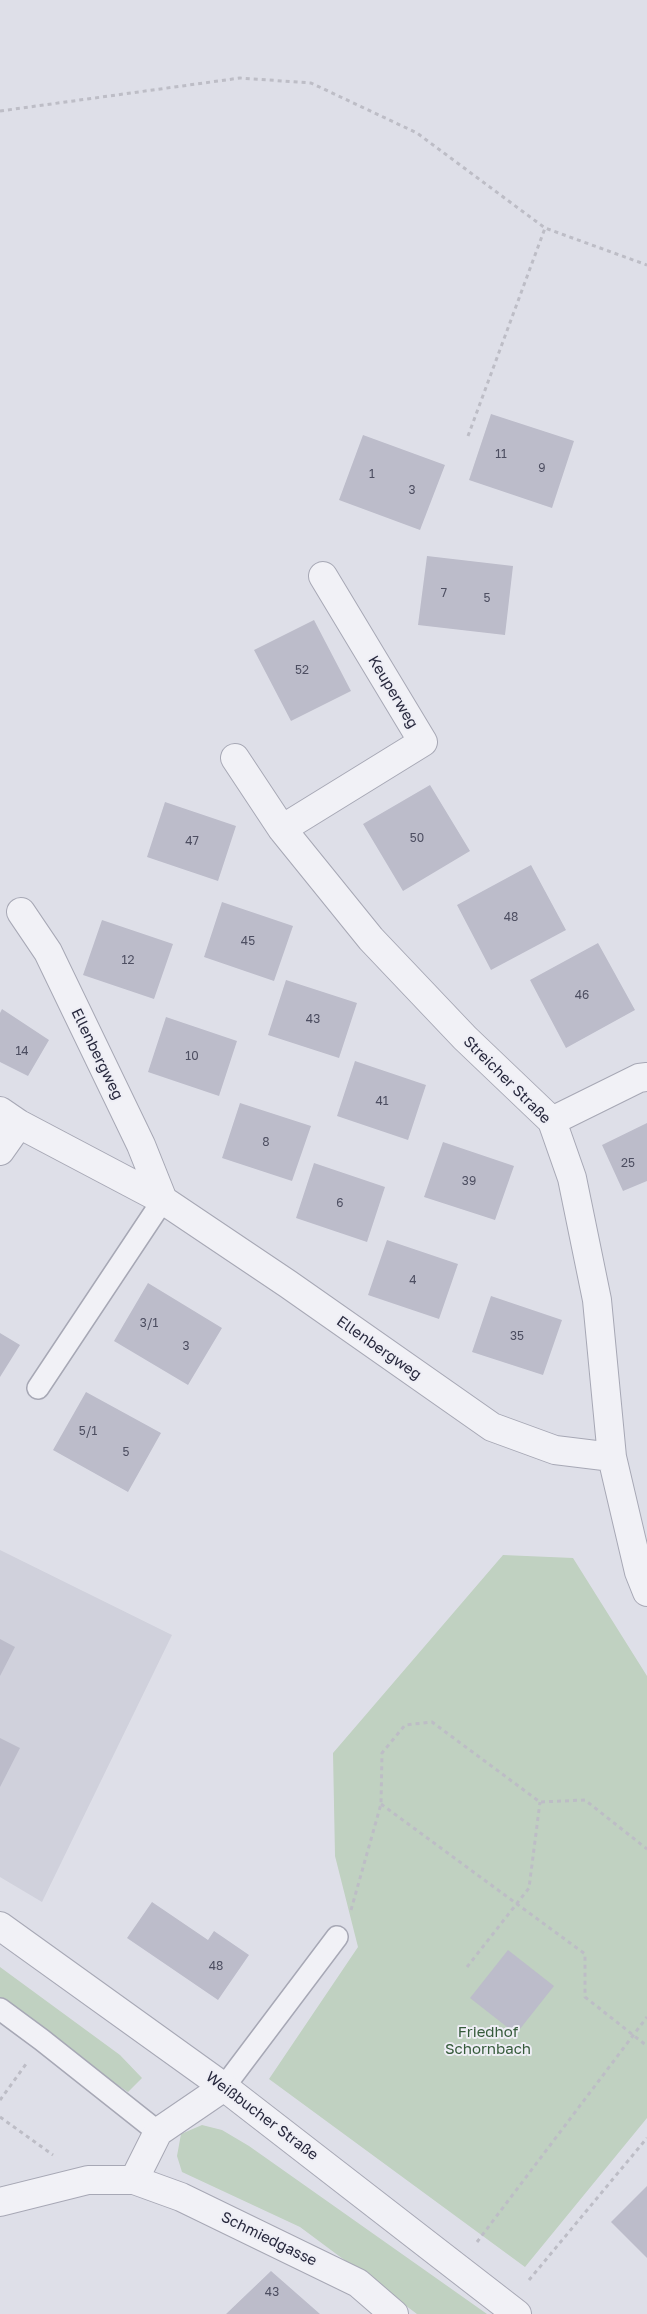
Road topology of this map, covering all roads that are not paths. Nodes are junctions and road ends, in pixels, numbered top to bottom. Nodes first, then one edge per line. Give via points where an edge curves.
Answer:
1 (323, 576) dead end
2 (235, 758) dead end
3 (282, 829) junction
4 (21, 912) dead end
5 (647, 1077) edge
6 (10, 1117) edge
7 (552, 1122) junction
8 (0, 1151) edge
9 (162, 1200) junction
10 (38, 1388) dead end
11 (612, 1457) junction
12 (647, 1592) edge
13 (0, 1926) edge
14 (338, 1937) road end
15 (0, 2009) edge
16 (224, 2087) junction
17 (158, 2132) junction
18 (134, 2180) junction
19 (0, 2202) edge
20 (512, 2310) edge
21 (394, 2314) edge

1 - 3 street, Keuperweg via 423,742
2 - 3 street, Streicher Straße
3 - 7 street, Streicher Straße via 371,939 465,1038
4 - 9 street, Ellenbergweg via 48,952 141,1145
5 - 7 street via 639,1078
6 - 8 street
6 - 9 street, Ellenbergweg
7 - 11 street, Streicher Straße via 572,1178 597,1300
9 - 10 lane
9 - 11 street, Ellenbergweg via 492,1427 555,1450
11 - 12 street, Streicher Straße via 639,1572
13 - 16 street, Weißbucher Straße
14 - 16 lane
15 - 17 lane
16 - 17 street
16 - 20 street, Weißbucher Straße
17 - 18 street
18 - 19 street, Schmiedgasse via 88,2180
18 - 21 street, Schmiedgasse via 182,2197 358,2283

